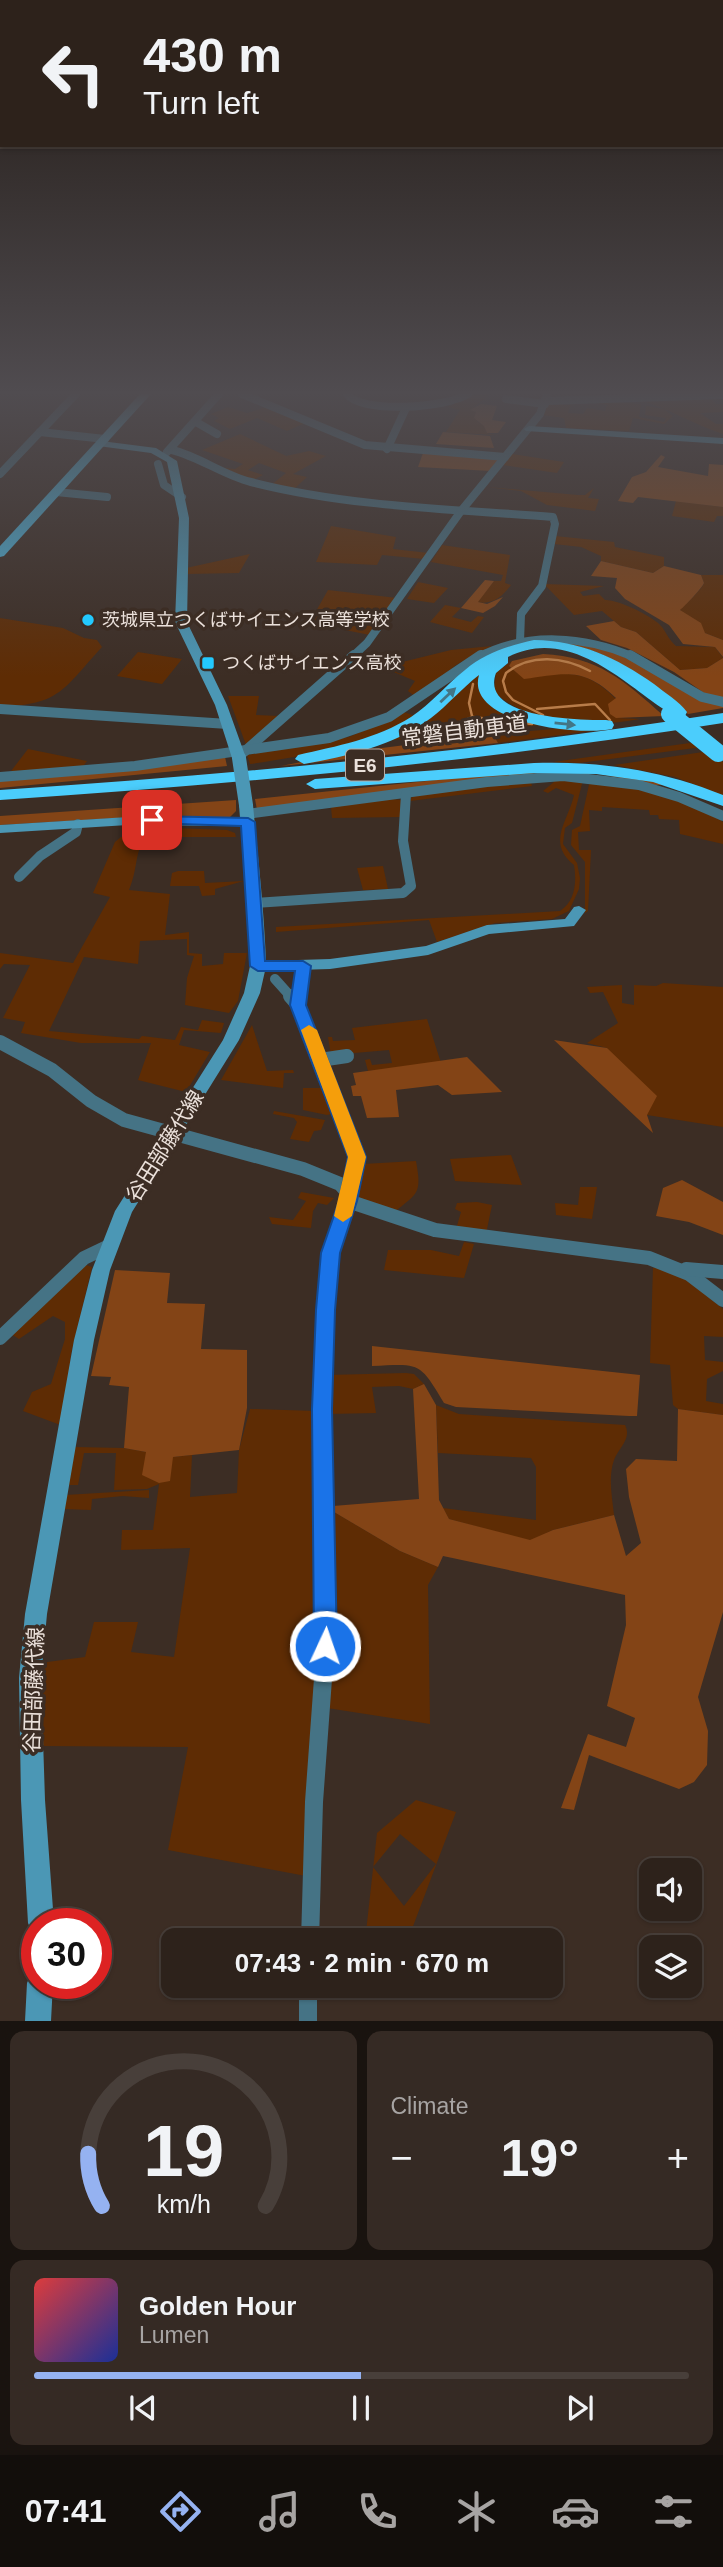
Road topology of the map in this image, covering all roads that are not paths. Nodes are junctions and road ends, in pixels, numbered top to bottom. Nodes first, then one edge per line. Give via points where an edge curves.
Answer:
1 (59, 488) edge
2 (167, 488) edge
3 (180, 488) edge
4 (283, 488) edge
5 (479, 488) edge
6 (56, 492) junction
7 (182, 496) junction
8 (107, 497) dead end
9 (461, 511) junction
10 (0, 553) edge
11 (520, 642) junction
12 (723, 702) edge
13 (0, 709) edge
14 (674, 713) junction
15 (723, 716) edge
16 (228, 724) junction
17 (723, 731) edge
18 (721, 753) edge
19 (240, 754) junction
20 (274, 787) junction
21 (407, 793) junction
22 (2, 794) edge
23 (723, 800) edge
24 (247, 814) junction
25 (723, 816) edge
26 (78, 824) junction
27 (0, 829) edge
28 (19, 877) dead end
29 (255, 903) junction
30 (579, 910) dead end
31 (258, 966) junction
32 (303, 966) junction
33 (275, 979) dead end
34 (298, 1005) junction
35 (0, 1042) edge
36 (347, 1056) dead end
37 (320, 1060) junction
38 (170, 1134) junction
39 (349, 1197) junction
40 (109, 1246) junction
41 (686, 1269) junction
42 (723, 1272) edge
43 (723, 1300) edge
44 (0, 1338) edge
45 (40, 1908) edge
46 (310, 1928) edge
47 (308, 1998) edge
48 (39, 1999) edge
49 (38, 2021) edge
50 (307, 2021) edge

1 - 6 main road
2 - 7 street
3 - 7 main road, 谷田部藤代線
4 - 9 street
5 - 9 street
6 - 8 street
6 - 10 main road
7 - 16 main road, 谷田部藤代線 via 181,622
9 - 11 street via 553,517 542,586 521,614
9 - 19 street via 367,643
11 - 12 street via 564,638 608,645 640,658 705,700
11 - 19 street via 481,652 412,704 366,727 309,743
13 - 16 street
14 -> 15 highway via 612,669 575,654 544,651 515,655 496,664 486,677 487,690 500,705 547,722 616,725
14 - 18 highway, bridge
22 -> 14 highway via 280,764 356,747 415,721 495,657 528,647 558,646 600,656 631,674
15 - 22 highway, 常磐自動車道 / E6 via 455,755 183,782
16 - 19 main road, 谷田部藤代線
17 - 20 highway, 常磐自動車道 / E6 via 466,767
19 - 22 street
19 - 24 main road, 谷田部藤代線, bridge
20 - 22 highway, 常磐自動車道 / E6
20 - 23 highway via 582,766 652,775
21 - 24 street
21 - 25 street via 528,776 599,776 660,789
21 - 29 street via 403,841 411,886 403,893
24 - 26 main road
24 - 29 main road, 谷田部藤代線
26 - 27 main road
26 - 28 street via 76,832
29 - 31 main road, 谷田部藤代線
30 - 32 main road via 569,923 497,929 428,950
31 - 32 main road
31 - 38 main road, 谷田部藤代線 via 239,1025
32 - 34 street
33 - 34 street
34 - 37 street
35 - 38 street via 52,1070 104,1110
36 - 37 street
37 - 39 street via 357,1157
38 - 39 street via 330,1178
38 - 40 main road, 谷田部藤代線
39 - 41 street via 435,1230 649,1258
39 - 46 street via 330,1253 325,1310 322,1409 327,1624 315,1776
40 - 44 street via 84,1258
40 - 45 main road, 谷田部藤代線 via 84,1340 36,1614 30,1733
41 - 42 street
41 - 43 street
47 - 50 street
48 - 49 main road

